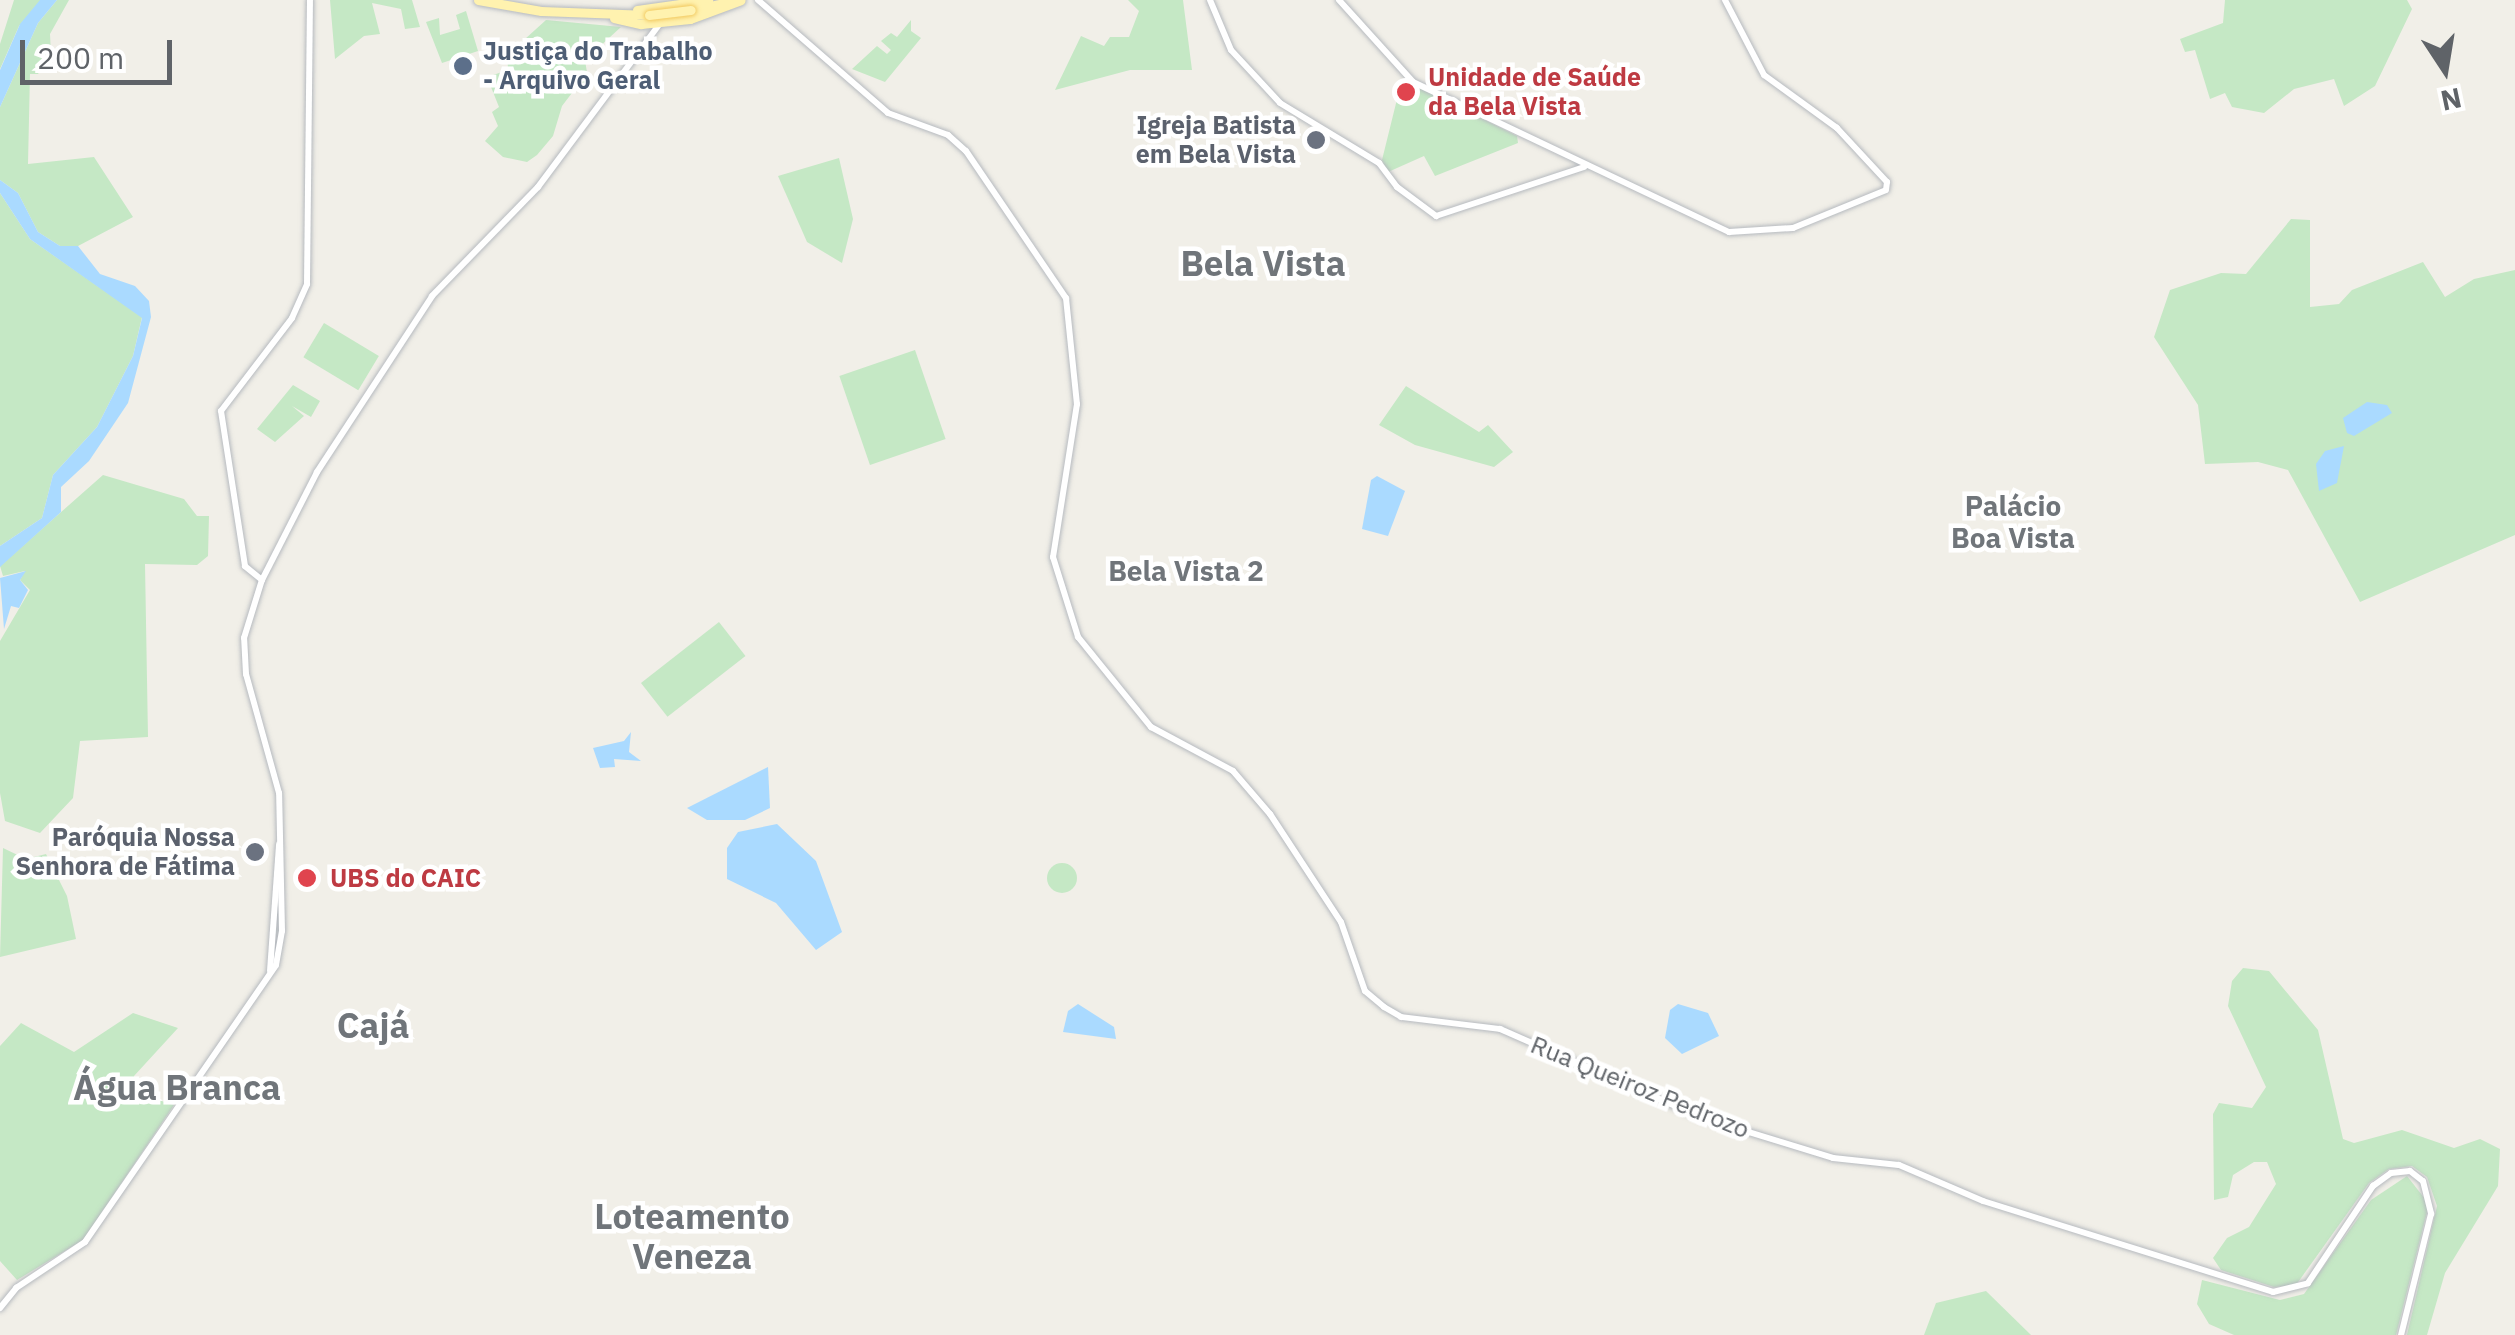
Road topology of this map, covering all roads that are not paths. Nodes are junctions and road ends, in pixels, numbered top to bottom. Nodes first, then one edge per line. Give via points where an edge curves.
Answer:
1 (310, 0) edge
2 (478, 0) edge
3 (708, 0) edge
4 (738, 0) edge
5 (758, 0) edge
6 (1210, 0) edge
7 (1339, 0) edge
8 (1725, 0) edge
9 (674, 3) edge
10 (604, 16) junction
11 (661, 22) junction
12 (1586, 166) junction
13 (262, 580) junction
14 (0, 1308) edge
15 (2402, 1335) edge

1 - 13 street via 310,269 300,304 220,411 245,566
2 - 10 main road
3 - 9 main road
4 - 10 main road, bridge
4 - 11 main road via 704,16
5 - 15 street, Rua Queiroz Pedrozo via 888,113 947,135 966,151 1069,304 1077,404 1053,557 1068,614 1092,660 1152,728 1243,783 1340,922 1365,991 1393,1014 1500,1029 1703,1118 1833,1158 1899,1166 1983,1200 2273,1292 2308,1282 2373,1186 2410,1172 2423,1180 2431,1214
6 - 12 street via 1237,58 1280,103 1379,162 1397,188 1440,218 1489,194
7 - 12 street via 1402,76
8 - 12 street via 1764,75 1837,128 1887,182 1886,190 1793,228 1740,236
9 - 10 main road
9 - 11 street
10 - 11 main road via 631,24
11 - 13 street via 559,161 468,254 366,389
13 - 14 street via 246,624 246,674 279,793 282,931 273,969 85,1242 16,1288

